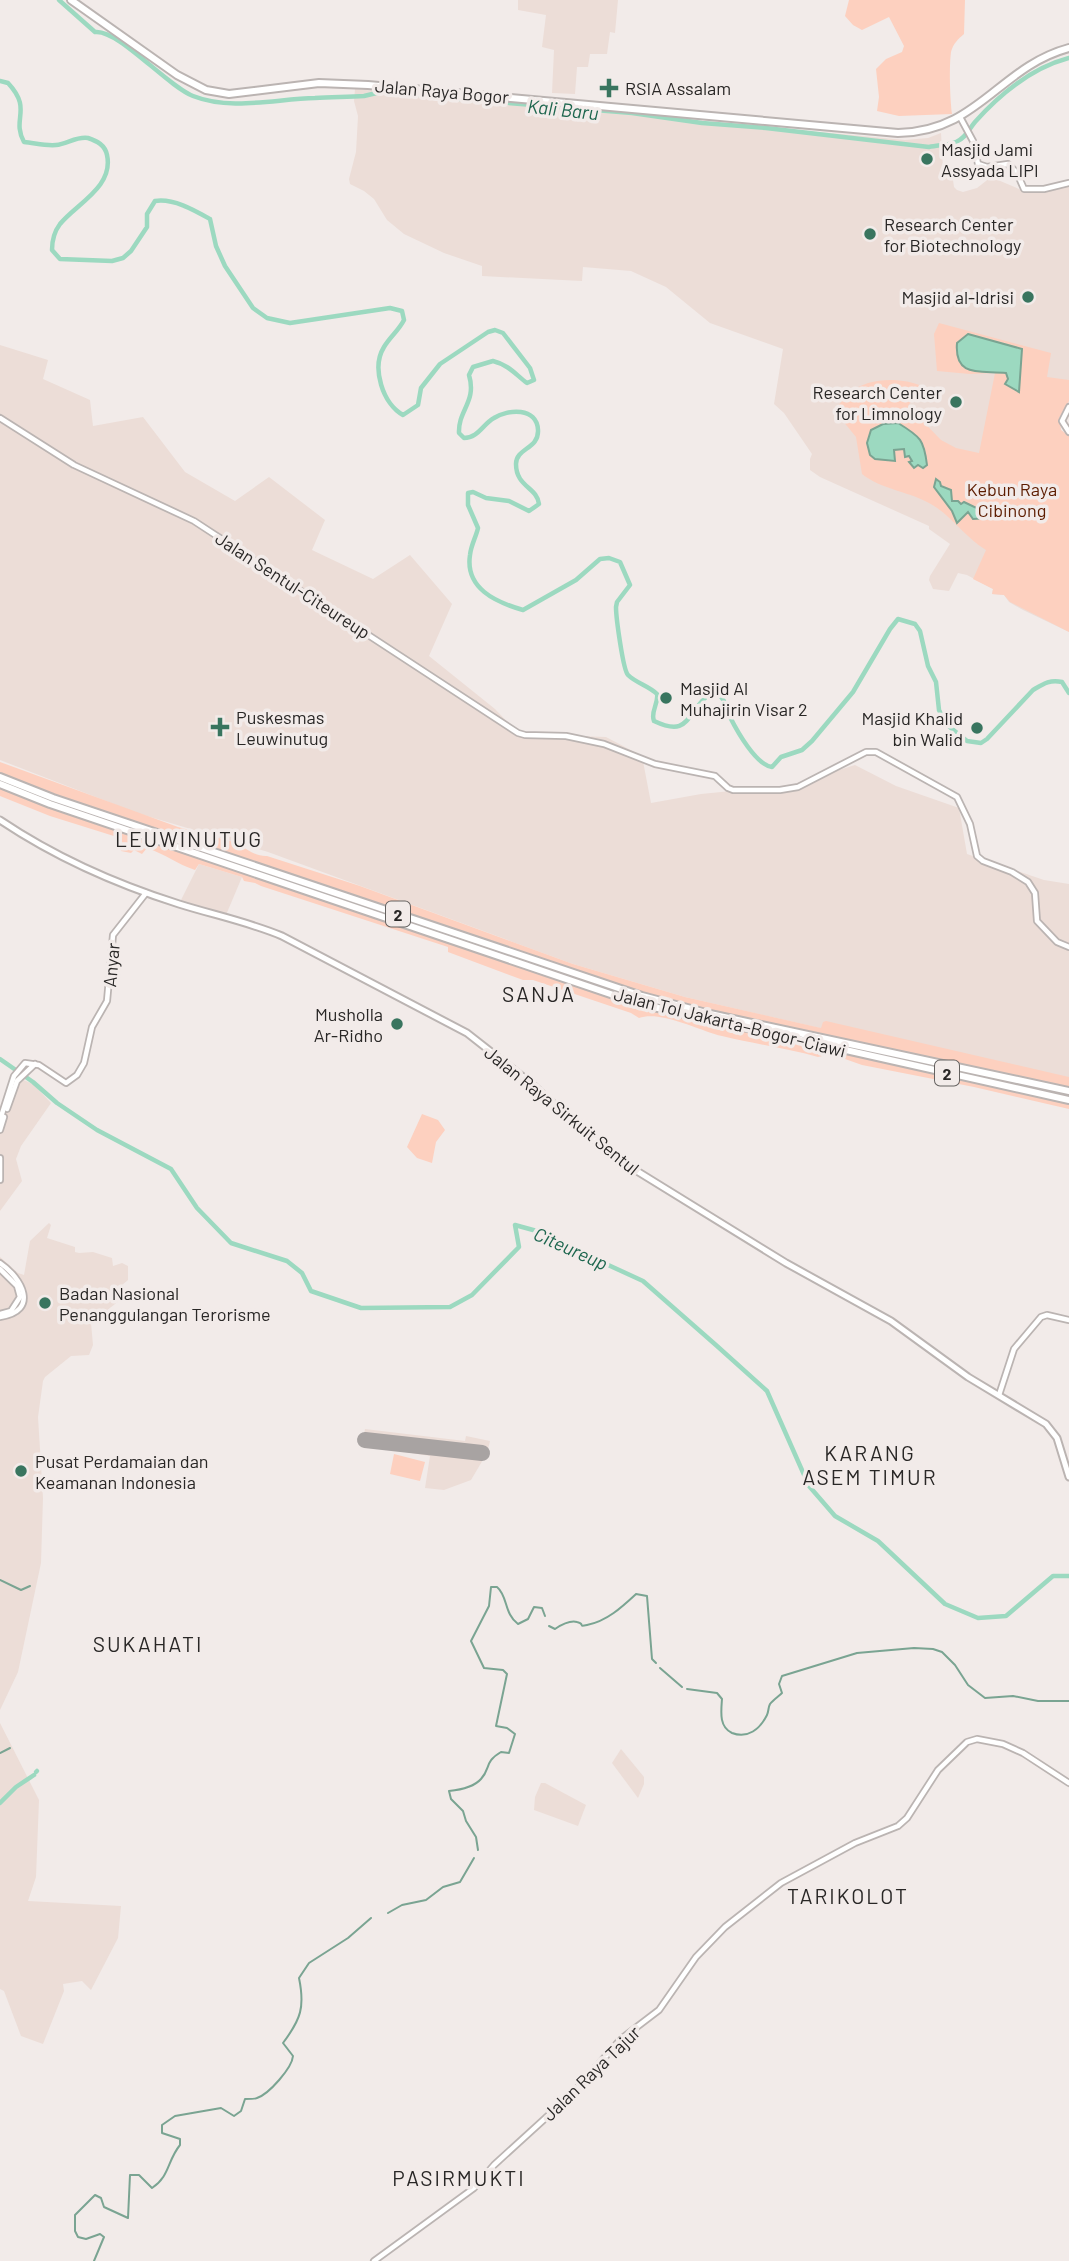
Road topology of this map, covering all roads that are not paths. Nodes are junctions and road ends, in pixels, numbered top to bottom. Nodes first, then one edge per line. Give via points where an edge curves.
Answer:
1 (73, 0) edge
2 (1069, 47) edge
3 (1043, 55) junction
4 (960, 117) junction
5 (828, 126) junction
6 (1069, 183) edge
7 (1069, 407) edge
8 (0, 418) edge
9 (1069, 432) edge
10 (0, 777) edge
11 (0, 784) edge
12 (0, 820) edge
13 (146, 893) junction
14 (1069, 947) edge
15 (800, 1037) junction
16 (826, 1042) junction
17 (33, 1065) junction
18 (15, 1079) junction
19 (1069, 1091) edge
20 (1069, 1100) edge
21 (0, 1120) edge
22 (0, 1130) edge
23 (0, 1158) edge
24 (0, 1180) edge
25 (0, 1263) edge
26 (0, 1269) edge
27 (12, 1312) junction
28 (0, 1315) edge
29 (1069, 1320) edge
30 (999, 1395) junction
31 (1069, 1477) edge
32 (1069, 1783) edge
33 (374, 2261) edge

1 - 5 highway, Jalan Raya Bogor via 178,73 219,90 319,80 368,82
2 - 3 highway, Jalan Raya Bogor
3 - 4 highway, Jalan Raya Bogor
3 - 5 highway, Jalan Raya Bogor via 1018,68 974,106 941,123 898,130
4 - 5 highway, Jalan Raya Bogor via 942,126 903,133
4 - 6 street via 978,164 1008,164 1024,189
7 - 9 street via 1062,421
8 - 14 street, Jalan Sentul-Citeureup via 74,465 194,521 506,727 525,735 607,745 663,766 715,776 733,790 799,787 875,751 957,797 970,824 977,856 1028,882 1035,895 1037,921 1056,942
10 - 15 highway, Jalan Tol Jakarta–Bogor–Ciawi / 2 via 642,996
11 - 15 highway, Jalan Tol Jakarta–Bogor–Ciawi / 2 via 640,1004
12 - 13 main road, Jalan Raya Sirkuit Sentul via 97,875
13 - 17 street, Anyar via 113,934 107,1001 92,1027 80,1070 66,1083
13 - 30 main road, Jalan Raya Sirkuit Sentul via 282,936 463,1031 632,1168 891,1321
15 - 16 highway, Jalan Tol Jakarta–Bogor–Ciawi / 2
16 - 19 highway, Jalan Tol Jakarta–Bogor–Ciawi / 2
16 - 20 highway, Jalan Tol Jakarta–Bogor–Ciawi / 2
17 - 18 street
17 - 18 street via 23,1065
18 - 21 street
18 - 22 street
23 - 24 street
25 - 27 street via 15,1275 24,1291 21,1306
26 - 27 street via 20,1293
27 - 28 street
29 - 30 street via 1041,1317 1014,1349
30 - 31 main road, Jalan Raya Sirkuit Sentul via 1052,1430
32 - 33 street, Jalan Raya Tajur via 1003,1744 967,1742 938,1770 898,1826 855,1843 781,1883 724,1927 696,1957 659,2010 621,2039 573,2093 477,2185

